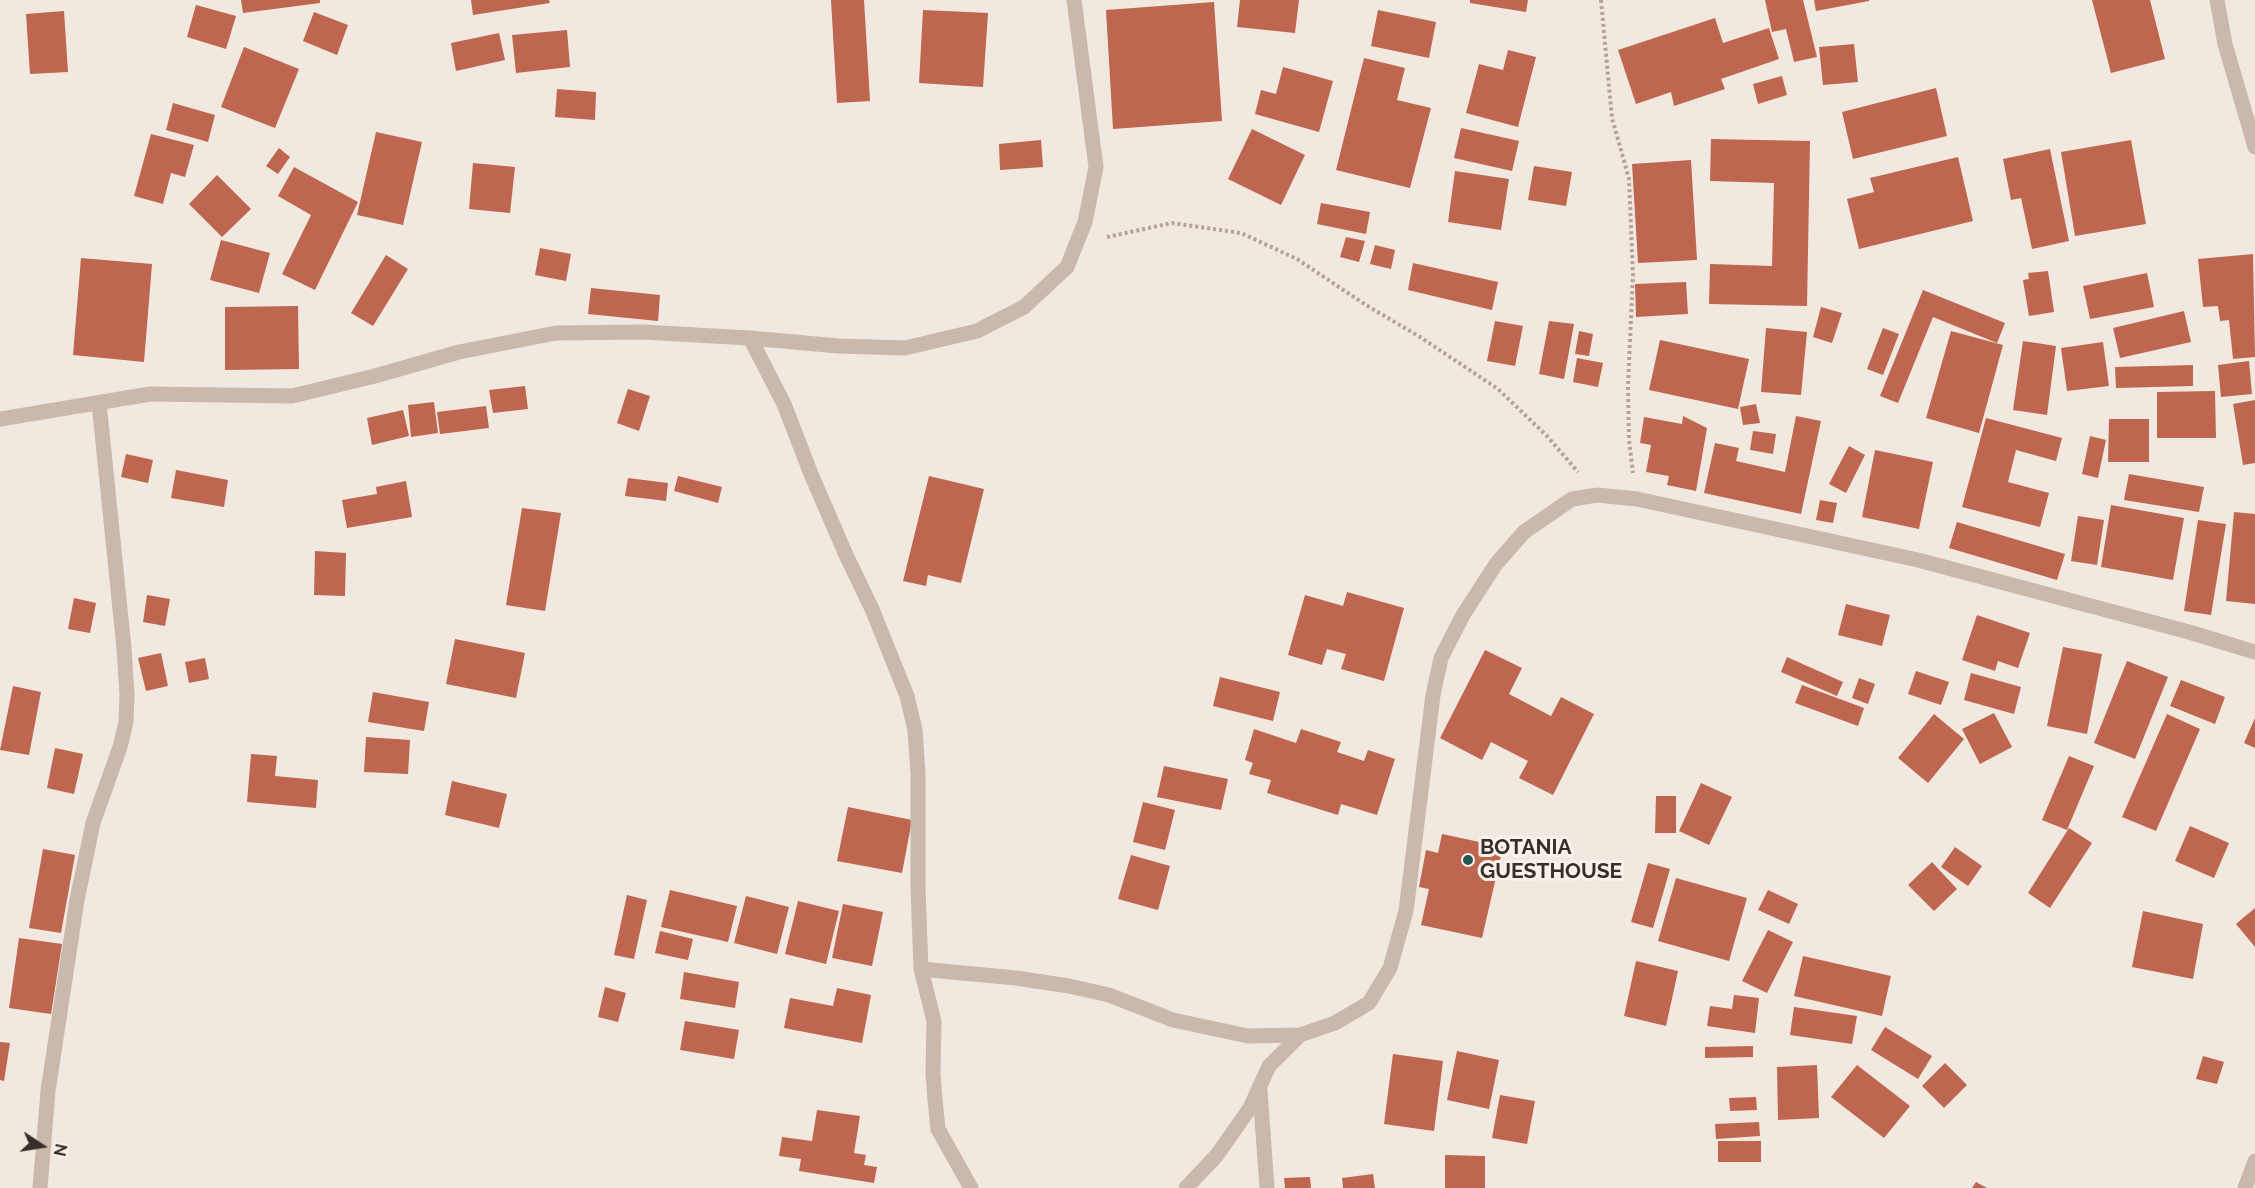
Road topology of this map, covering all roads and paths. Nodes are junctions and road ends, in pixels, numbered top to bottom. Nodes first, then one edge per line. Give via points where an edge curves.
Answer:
1 (1074, 0) edge
2 (1600, 0) edge
3 (2217, 0) edge
4 (2255, 147) edge
5 (1077, 244) junction
6 (750, 338) junction
7 (99, 403) junction
8 (0, 419) edge
9 (1597, 495) junction
10 (1637, 500) junction
11 (2255, 652) edge
12 (921, 969) junction
13 (1300, 1035) junction
14 (1260, 1087) junction
15 (2255, 1161) edge
16 (40, 1188) edge
17 (971, 1188) edge
18 (1186, 1188) edge
19 (1267, 1188) edge
20 (2245, 1188) edge

1 - 5 street via 1096,167
2 - 10 path via 1612,118 1629,179 1633,275 1629,440
3 - 4 street via 2225,44
5 - 6 street via 1067,267 1024,307 977,331 904,348
5 - 9 path via 1172,223 1241,233 1297,259 1498,389 1547,436
6 - 7 street via 642,332 556,333 459,352 292,396 150,394
6 - 12 street via 784,404 810,474 907,696 915,730 918,774
7 - 8 street
7 - 16 street via 128,695 120,747 93,823 77,900 48,1090
9 - 10 street
9 - 13 street via 1572,499 1524,532 1496,564 1462,615 1441,658 1433,695 1406,911 1390,968 1369,1003 1335,1023
10 - 11 street via 1918,560
12 - 13 street via 1068,986 1108,995 1173,1020 1248,1036
12 - 17 street via 934,1021 938,1129
13 - 14 street via 1269,1066
14 - 18 street via 1217,1155
14 - 19 street
15 - 20 street

